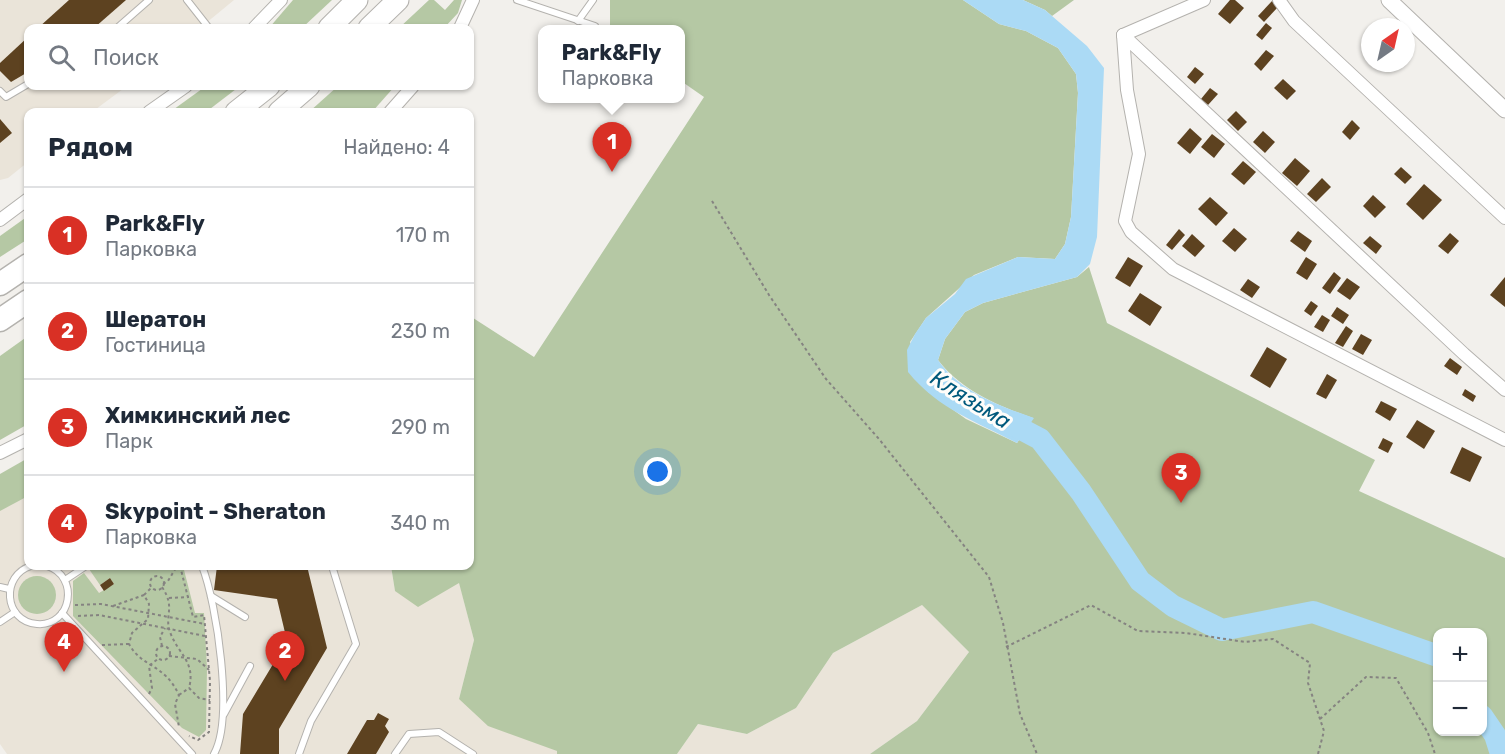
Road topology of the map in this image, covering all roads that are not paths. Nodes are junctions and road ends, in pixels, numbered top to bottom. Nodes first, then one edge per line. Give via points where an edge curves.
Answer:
1 (149, 0) edge
2 (187, 0) edge
3 (281, 0) edge
4 (357, 0) edge
5 (398, 0) edge
6 (473, 0) edge
7 (517, 0) edge
8 (593, 0) edge
9 (1204, 0) edge
10 (1279, 0) edge
11 (1389, 0) edge
12 (578, 21) junction
13 (122, 24) edge
14 (206, 24) edge
15 (258, 24) edge
16 (333, 24) edge
17 (373, 24) edge
18 (462, 24) edge
19 (592, 25) edge
20 (1123, 35) junction
21 (24, 86) edge
22 (180, 90) edge
23 (264, 90) edge
24 (304, 90) edge
25 (409, 90) edge
26 (0, 91) edge
27 (155, 108) edge
28 (241, 108) edge
29 (284, 108) edge
30 (394, 108) edge
31 (1505, 110) edge
32 (24, 202) edge
33 (1505, 218) edge
34 (0, 220) edge
35 (24, 268) edge
36 (0, 284) edge
37 (24, 304) edge
38 (0, 320) edge
39 (1505, 390) edge
40 (1505, 440) edge
41 (24, 441) edge
42 (0, 453) edge
43 (24, 570) edge
44 (54, 570) edge
45 (80, 570) edge
46 (203, 570) edge
47 (333, 570) edge
48 (65, 580) junction
49 (0, 587) edge
50 (9, 589) junction
51 (211, 596) junction
52 (15, 612) junction
53 (63, 615) junction
54 (245, 617) dead end
55 (0, 622) edge
56 (250, 666) dead end
57 (224, 715) junction
58 (192, 754) edge
59 (214, 754) edge
60 (299, 754) edge
61 (395, 754) edge
62 (473, 754) edge

1 - 13 lane
2 - 14 lane
3 - 15 street
4 - 16 highway
5 - 17 highway
6 - 18 street
7 - 12 lane
8 - 12 lane
9 - 20 street
10 - 33 street via 1293,21
11 - 31 street
12 - 19 lane
20 - 39 street
20 - 40 street via 1127,90 1139,154 1125,221 1131,231 1173,269
21 - 26 lane via 6,97
22 - 27 street
23 - 28 highway
24 - 29 highway
25 - 30 street
32 - 34 street
35 - 36 highway
37 - 38 highway
41 - 42 street
43 - 50 lane
44 - 48 lane
45 - 48 lane
46 - 51 lane
47 - 60 lane via 356,644 311,721
48 - 53 lane via 69,593
49 - 50 lane
50 - 52 lane
51 - 54 lane
51 - 57 lane
52 - 53 lane via 38,624
52 - 55 lane
53 - 58 lane
56 - 57 lane
57 - 59 lane via 220,744
61 - 62 lane via 409,734 440,732

